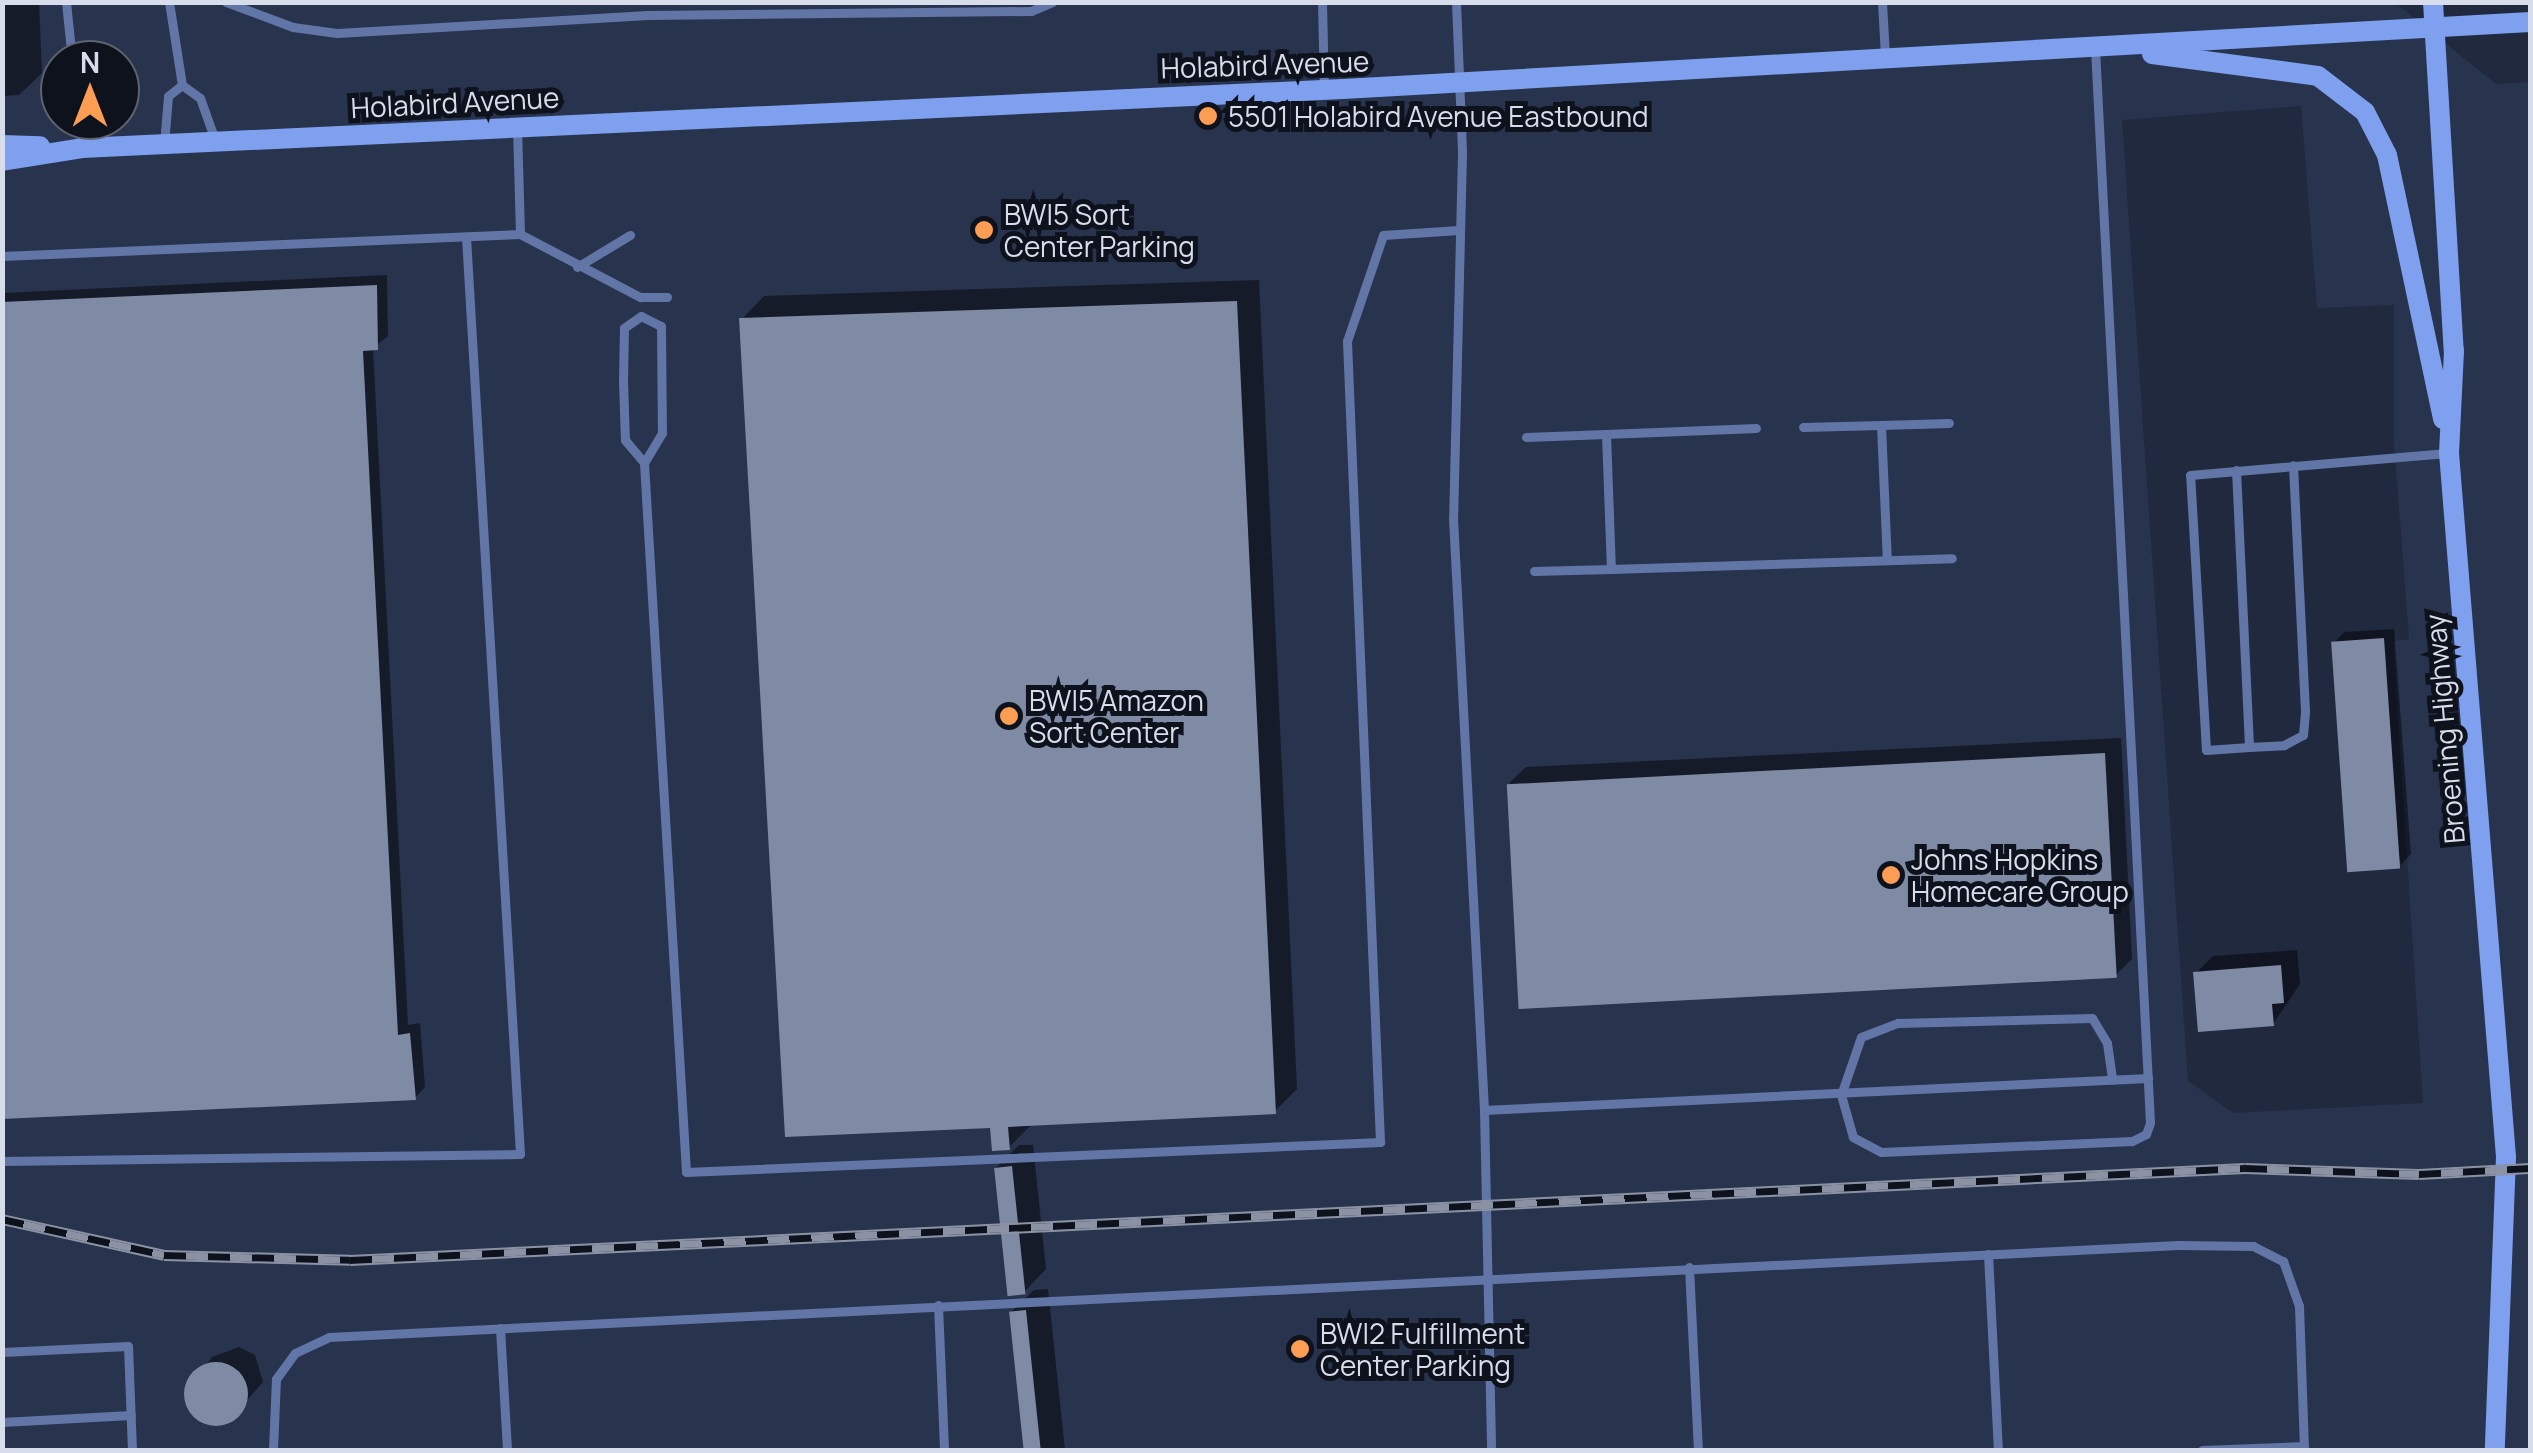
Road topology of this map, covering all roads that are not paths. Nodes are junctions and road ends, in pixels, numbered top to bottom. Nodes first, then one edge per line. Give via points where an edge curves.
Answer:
1 (66, 2) edge
2 (169, 2) edge
3 (226, 2) edge
4 (1052, 2) edge
5 (1322, 2) edge
6 (1456, 2) edge
7 (1882, 2) edge
8 (2433, 2) edge
9 (2530, 22) edge
10 (2434, 27) junction
11 (70, 40) edge
12 (2095, 48) junction
13 (1885, 59) junction
14 (1460, 82) junction
15 (182, 85) junction
16 (1324, 90) junction
17 (518, 126) junction
18 (81, 140) edge
19 (216, 142) junction
20 (164, 144) junction
21 (2, 145) edge
22 (82, 148) junction
23 (2, 161) edge
24 (1460, 230) junction
25 (520, 234) junction
26 (630, 235) dead end
27 (466, 237) junction
28 (2, 256) edge
29 (577, 267) junction
30 (640, 297) junction
31 (667, 297) dead end
32 (641, 316) junction
33 (1949, 423) dead end
34 (1881, 425) junction
35 (1804, 426) dead end
36 (1756, 428) dead end
37 (1606, 434) junction
38 (1526, 437) dead end
39 (2450, 453) junction
40 (644, 463) junction
41 (2293, 466) junction
42 (2236, 470) junction
43 (1952, 558) dead end
44 (1887, 560) junction
45 (1611, 569) junction
46 (1534, 571) dead end
47 (2250, 747) junction
48 (2148, 1078) junction
49 (2112, 1080) junction
50 (1841, 1095) junction
51 (1484, 1110) junction
52 (2, 1161) edge
53 (1988, 1254) junction
54 (1689, 1268) junction
55 (1486, 1276) junction
56 (938, 1305) junction
57 (500, 1328) junction
58 (2, 1352) edge
59 (131, 1416) junction
60 (2, 1422) edge
61 (2304, 1448) edge
62 (132, 1450) edge
63 (273, 1450) edge
64 (507, 1450) edge
65 (944, 1450) edge
66 (1491, 1450) edge
67 (1698, 1450) edge
68 (1998, 1450) edge
69 (2202, 1450) edge
70 (2495, 1450) edge

1 - 11 lane
2 - 15 lane
3 - 4 lane via 293,27 337,33 646,15 1031,11
5 - 16 lane
6 - 14 lane
7 - 13 lane
8 - 10 main road, Broening Highway
9 - 10 main road, Holabird Avenue
10 - 12 main road, Holabird Avenue
10 - 39 main road, Broening Highway via 2454,351
12 - 13 main road, Holabird Avenue
12 - 39 main road via 2318,76 2365,112 2388,155
12 - 48 lane
13 - 14 main road, Holabird Avenue
14 - 16 main road, Holabird Avenue
14 - 24 lane
15 - 19 lane via 207,110
15 - 20 lane via 168,96
16 - 17 main road, Holabird Avenue
17 - 19 main road, Holabird Avenue
17 - 25 lane
18 - 22 lane
19 - 20 main road, Holabird Avenue
20 - 22 main road, Holabird Avenue
21 - 22 main road
22 - 23 main road, Holabird Avenue
24 - 40 lane via 1384,234 1348,340 1380,1142 686,1172
24 - 51 lane via 1453,518
25 - 27 lane
25 - 29 lane
26 - 29 lane
27 - 28 lane
27 - 52 lane via 520,1154
29 - 30 lane
30 - 31 lane
30 - 32 lane
32 - 40 lane via 624,328 624,440
32 - 40 lane via 661,326 662,433
33 - 34 lane
34 - 35 lane
34 - 44 lane
36 - 37 lane
37 - 38 lane
37 - 45 lane
39 - 41 lane
39 - 70 main road, Broening Highway via 2506,1157
41 - 42 lane
41 - 47 lane via 2302,734 2284,745
42 - 47 lane
42 - 47 lane via 2190,474 2206,750
43 - 44 lane
44 - 45 lane
45 - 46 lane
48 - 49 lane
48 - 50 lane via 2150,1122 2146,1134 2132,1141 1881,1152 1852,1137
49 - 50 lane
49 - 50 lane via 2106,1043 2092,1018 1898,1023 1861,1037
50 - 51 lane
51 - 55 lane
53 - 54 lane
53 - 61 lane via 2178,1245 2271,1252 2296,1289
53 - 68 lane
54 - 55 lane
54 - 67 lane
55 - 56 lane
55 - 66 lane
56 - 57 lane
56 - 65 lane
57 - 63 lane via 329,1337 306,1345 282,1366 272,1390
57 - 64 lane
58 - 59 lane via 128,1346
59 - 60 lane
59 - 62 lane
61 - 69 lane

